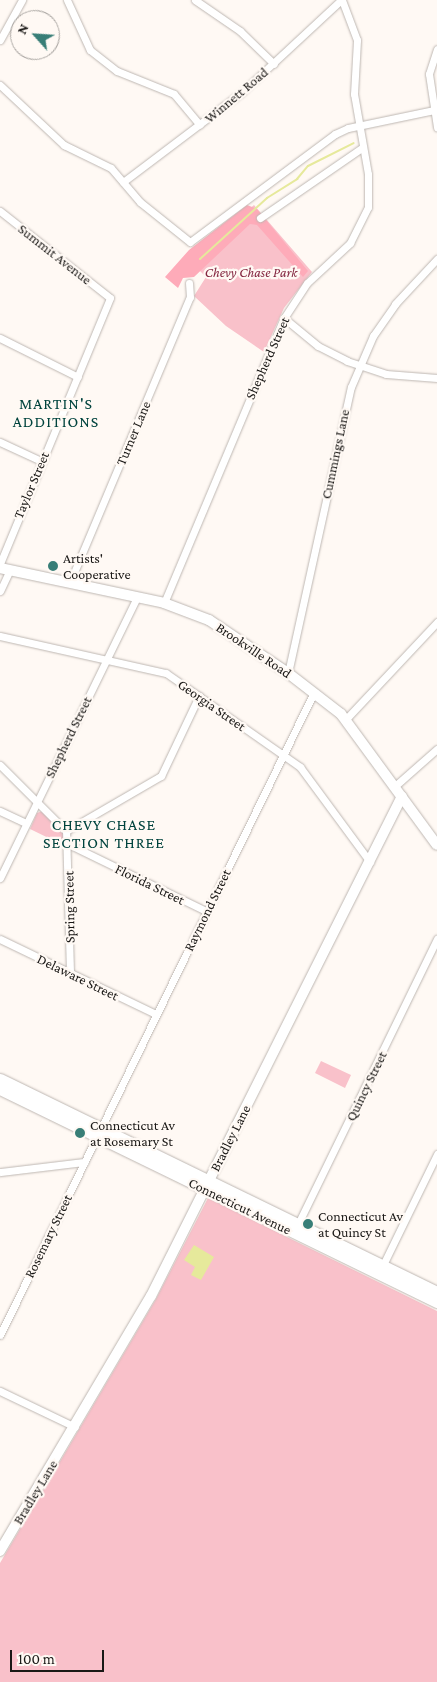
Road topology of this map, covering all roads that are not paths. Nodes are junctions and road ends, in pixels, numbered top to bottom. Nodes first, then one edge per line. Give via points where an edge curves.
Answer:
1 (22, 0) edge
2 (67, 0) edge
3 (195, 0) edge
4 (342, 0) edge
5 (0, 40) edge
6 (437, 49) edge
7 (274, 64) junction
8 (0, 85) edge
9 (434, 110) junction
10 (200, 125) junction
11 (359, 126) junction
12 (437, 127) edge
13 (363, 148) junction
14 (123, 182) junction
15 (0, 211) edge
16 (260, 218) dead end
17 (437, 259) edge
18 (189, 282) dead end
19 (110, 298) joint
20 (284, 318) junction
21 (0, 338) edge
22 (359, 366) junction
23 (78, 377) junction
24 (437, 378) edge
25 (0, 442) edge
26 (42, 460) junction
27 (0, 563) edge
28 (5, 569) edge
29 (70, 582) junction
30 (0, 591) edge
31 (137, 597) junction
32 (164, 603) junction
33 (437, 622) edge
34 (0, 636) edge
35 (106, 660) junction
36 (288, 673) junction
37 (314, 692) junction
38 (199, 696) junction
39 (346, 719) junction
40 (437, 748) edge
41 (282, 754) junction
42 (0, 765) edge
43 (395, 786) junction
44 (402, 796) junction
45 (37, 802) junction
46 (0, 811) edge
47 (26, 823) junction
48 (66, 831) junction
49 (68, 844) junction
50 (437, 845) edge
51 (370, 862) junction
52 (0, 878) edge
53 (206, 911) junction
54 (0, 939) edge
55 (437, 939) edge
56 (70, 972) junction
57 (156, 1014) junction
58 (0, 1078) edge
59 (0, 1089) edge
60 (98, 1132) junction
61 (437, 1154) edge
62 (84, 1162) junction
63 (0, 1172) edge
64 (206, 1184) junction
65 (296, 1228) junction
66 (381, 1270) junction
67 (437, 1292) edge
68 (437, 1302) edge
69 (0, 1335) edge
70 (0, 1391) edge
71 (74, 1427) junction
72 (0, 1551) edge

1 - 5 street
2 - 10 street via 90,50 117,70 174,94
3 - 7 street via 240,31
4 - 7 street, Winnett Road
4 - 11 street, Shepherd Street via 357,40 354,94
6 - 9 street via 429,74
7 - 10 street, Winnett Road
8 - 14 street via 64,145 111,168
9 - 11 street
9 - 12 street
10 - 14 street, Winnett Road
11 - 13 street, Shepherd Street
11 - 14 street via 335,134 313,148 190,242 150,211
13 - 16 street
13 - 20 street, Shepherd Street via 369,190 368,207 360,227 350,243 307,283
15 - 19 street, Summit Avenue
17 - 22 street, Cummings Lane via 395,304 373,336
18 - 29 street, Turner Lane via 190,297
19 - 23 street, Taylor Street
20 - 22 street via 318,346
20 - 32 street, Shepherd Street
21 - 23 street
22 - 24 street via 386,374
22 - 36 street, Cummings Lane via 346,404
23 - 26 street, Taylor Street
25 - 26 street
26 - 27 street, Taylor Street
28 - 29 main road, Brookville Road
28 - 30 street
29 - 31 main road, Brookville Road
31 - 32 main road, Brookville Road
31 - 35 street, Shepherd Street
32 - 36 main road, Brookville Road via 209,620
33 - 39 street
34 - 35 street, Georgia Street
35 - 38 street, Georgia Street via 166,673
35 - 45 street, Shepherd Street
36 - 37 main road, Brookville Road
37 - 39 main road, Brookville Road
37 - 41 street, Raymond Street
38 - 41 street, Georgia Street
38 - 48 street via 161,776
39 - 43 main road, Brookville Road
40 - 43 street
41 - 51 street, Georgia Street via 306,773
41 - 53 street, Raymond Street
42 - 45 street
43 - 44 main road, Brookville Road
44 - 50 main road, Brookville Road
44 - 51 main road, Bradley Lane
45 - 47 street, Shepherd Street
45 - 48 street
46 - 47 street
47 - 52 street, Shepherd Street
48 - 49 street, Spring Street
49 - 53 street, Florida Street
49 - 56 street, Spring Street
51 - 64 main road, Bradley Lane
53 - 57 street, Raymond Street
54 - 56 street, Delaware Street
55 - 65 street, Quincy Street
56 - 57 street, Delaware Street
57 - 60 street, Raymond Street
58 - 60 main road, Connecticut Avenue
59 - 60 main road, Connecticut Avenue
60 - 62 street, Rosemary Street
60 - 64 main road, Connecticut Avenue
61 - 66 street
62 - 63 street
62 - 69 street, Rosemary Street
64 - 65 main road, Connecticut Avenue
64 - 71 main road, Bradley Lane via 151,1296
65 - 66 main road, Connecticut Avenue
66 - 67 main road, Connecticut Avenue
66 - 68 main road, Connecticut Avenue
70 - 71 street
71 - 72 main road, Bradley Lane

